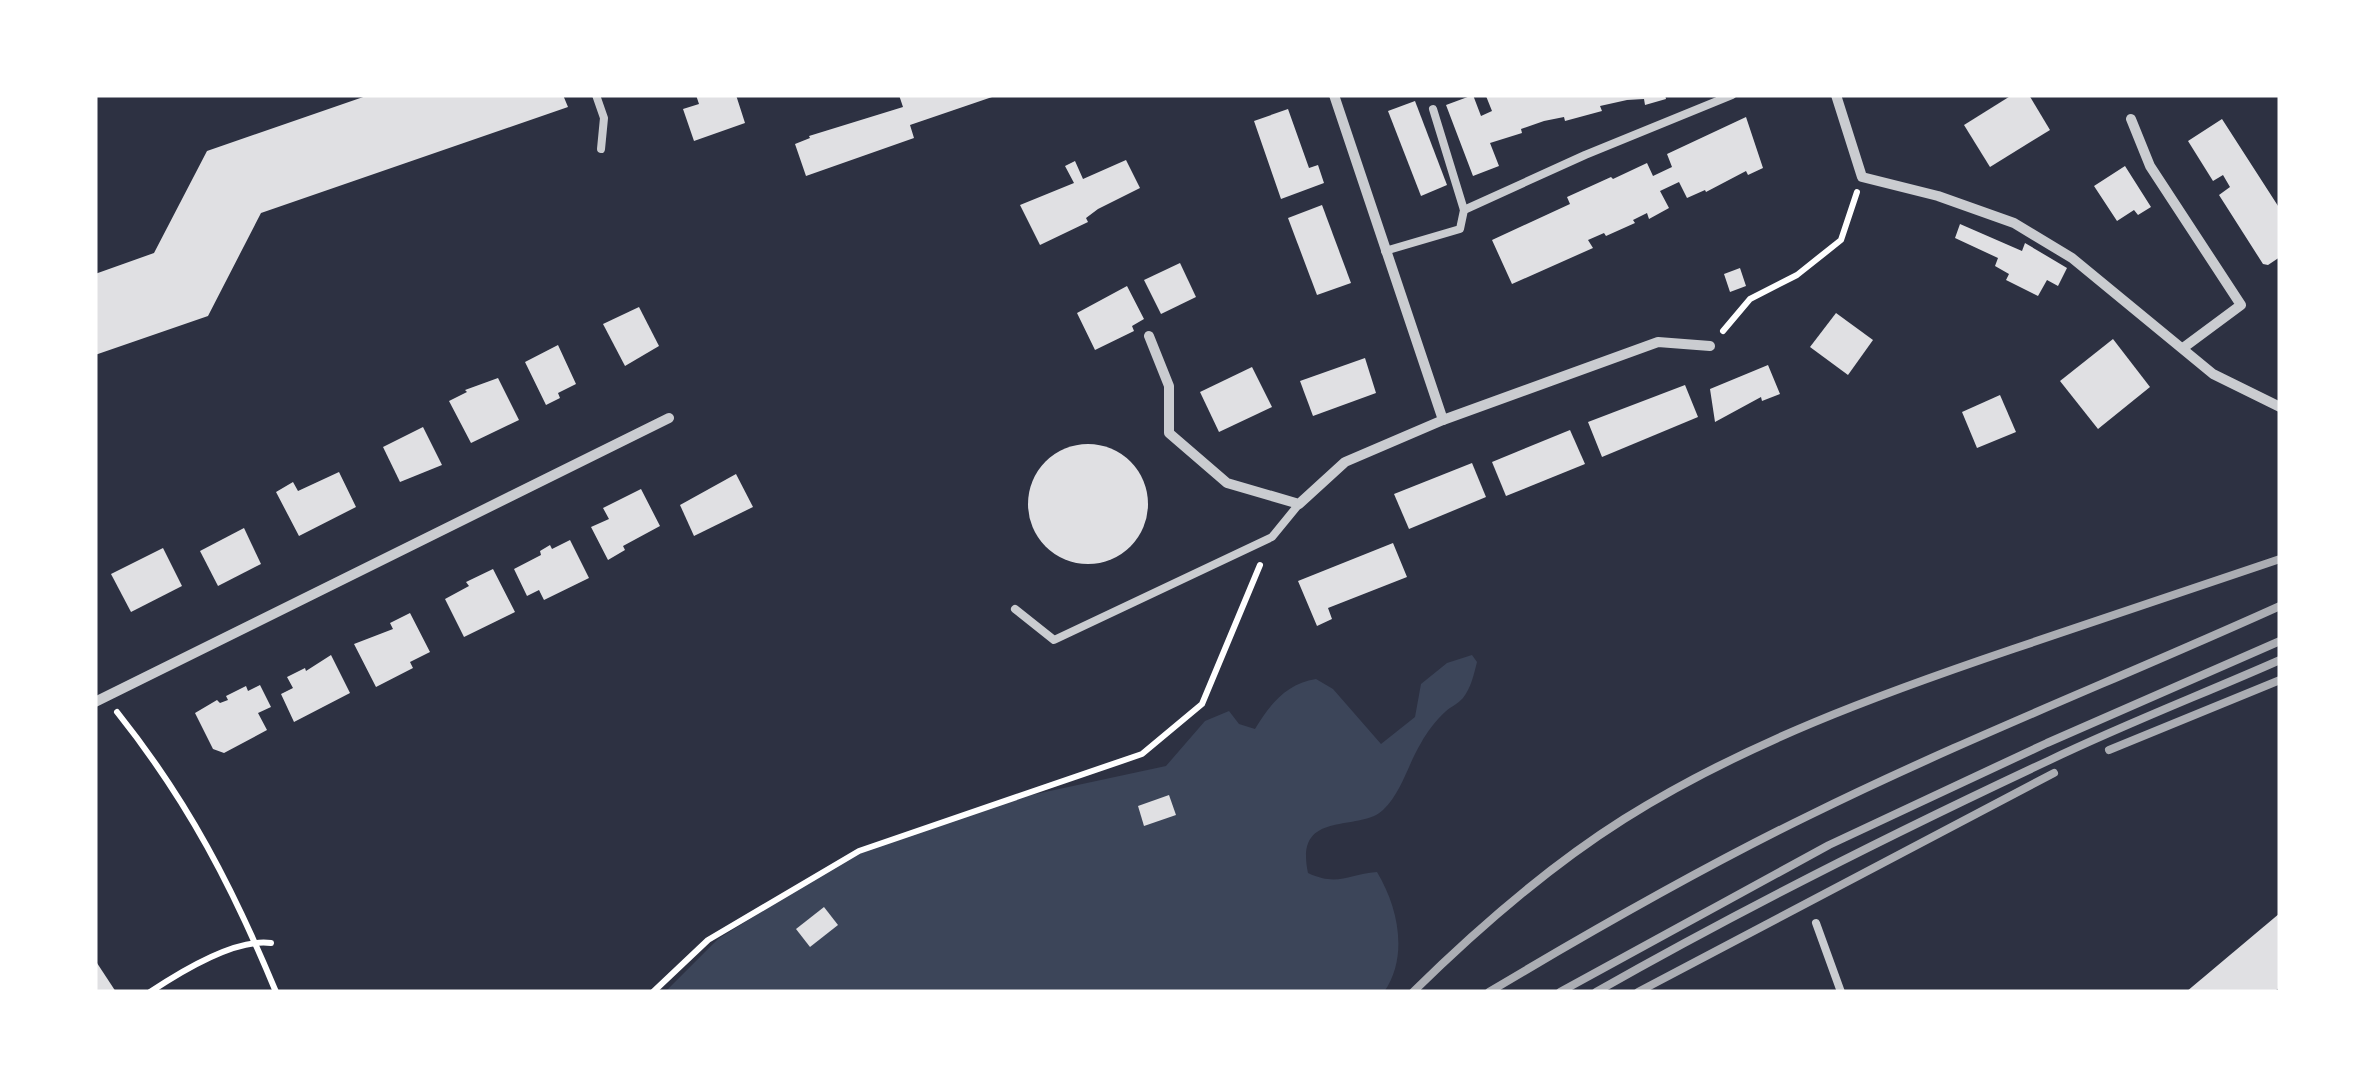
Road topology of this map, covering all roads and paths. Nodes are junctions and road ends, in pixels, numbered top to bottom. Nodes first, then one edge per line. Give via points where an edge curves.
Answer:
1 (596, 95) edge
2 (1334, 95) edge
3 (1836, 95) edge
4 (1732, 96) edge
5 (1433, 109) dead end
6 (2131, 119) dead end
7 (601, 149) dead end
8 (1862, 176) junction
9 (1464, 210) junction
10 (1386, 251) junction
11 (1149, 336) dead end
12 (1710, 346) joint
13 (2183, 348) junction
14 (2280, 408) edge
15 (669, 418) dead end
16 (1443, 420) junction
17 (1299, 504) junction
18 (1272, 537) junction
19 (1015, 609) dead end
20 (100, 700) edge
21 (1816, 922) dead end
22 (255, 941) junction
23 (271, 943) dead end
24 (150, 992) edge
25 (276, 992) edge
26 (653, 992) edge
27 (1841, 992) edge

1 - 7 lane via 604,118
2 - 10 street
3 - 8 street
4 - 9 lane
5 - 9 lane
6 - 13 street via 2150,166 2240,304
8 - 12 path via 1841,240 1797,275 1750,298
8 - 13 street via 2014,223 2072,258
9 - 10 lane via 1460,229
10 - 16 street
11 - 17 street via 1169,386 1169,432 1227,483
12 - 16 street via 1658,342
13 - 14 street via 2213,374
15 - 20 street
16 - 17 street via 1345,462
17 - 18 lane
18 - 19 lane via 1054,640
18 - 26 path via 1202,704 1142,754 858,851 708,940
20 - 22 path via 162,768 218,860
21 - 27 lane
22 - 23 path
22 - 24 path
22 - 25 path

